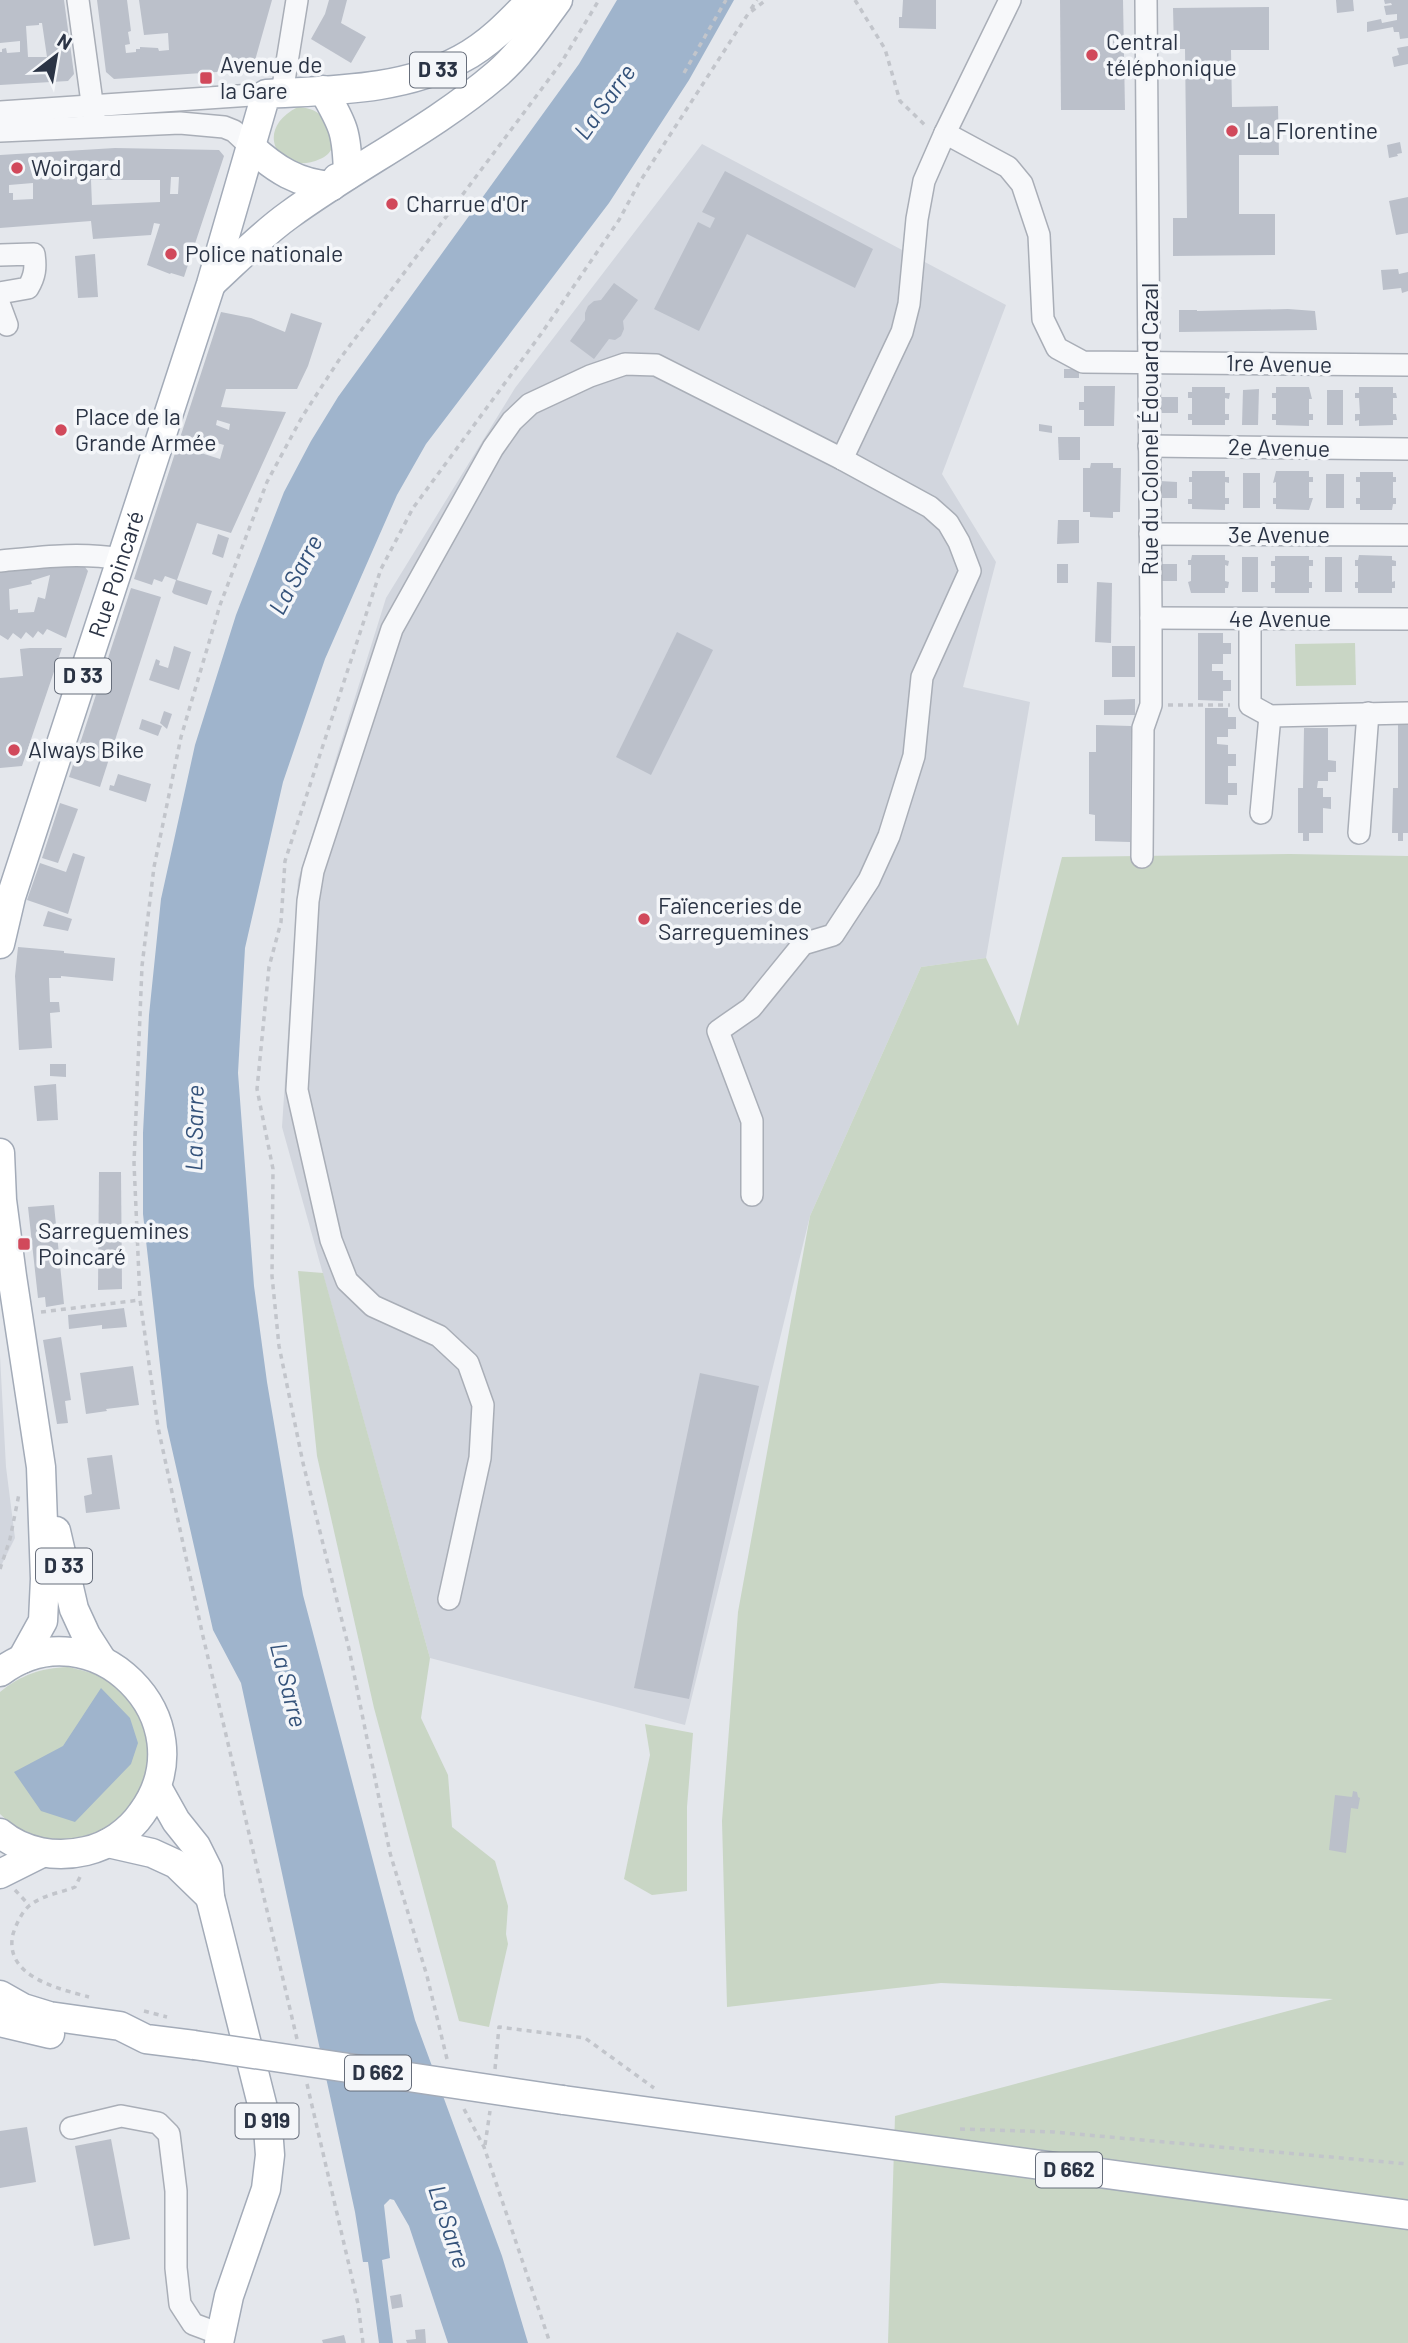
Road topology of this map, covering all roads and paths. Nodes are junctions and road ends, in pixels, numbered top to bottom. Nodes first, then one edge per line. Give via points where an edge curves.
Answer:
1 (78, 0) edge
2 (297, 0) edge
3 (531, 0) edge
4 (558, 0) edge
5 (599, 0) edge
6 (726, 0) edge
7 (757, 0) edge
8 (766, 0) edge
9 (855, 0) edge
10 (1010, 0) edge
11 (1146, 0) edge
12 (748, 14) junction
13 (684, 73) dead end
14 (323, 90) junction
15 (274, 93) junction
16 (0, 112) edge
17 (94, 115) junction
18 (0, 131) edge
19 (945, 133) junction
20 (251, 147) junction
21 (327, 178) junction
22 (0, 255) edge
23 (211, 284) junction
24 (0, 293) edge
25 (1151, 363) junction
26 (1408, 365) edge
27 (1149, 446) junction
28 (1408, 449) edge
29 (842, 459) junction
30 (1150, 534) junction
31 (1408, 535) edge
32 (121, 559) junction
33 (0, 561) edge
34 (1152, 618) junction
35 (1250, 619) junction
36 (1408, 619) edge
37 (1151, 705) junction
38 (1250, 705) junction
39 (1368, 713) junction
40 (1408, 713) edge
41 (1269, 716) junction
42 (1261, 813) dead end
43 (1359, 833) dead end
44 (1142, 858) dead end
45 (0, 944) edge
46 (0, 1153) edge
47 (752, 1195) dead end
48 (140, 1300) junction
49 (18, 1314) junction
50 (31, 1477) junction
51 (0, 1569) edge
52 (449, 1599) dead end
53 (102, 1660) junction
54 (11, 1666) edge
55 (157, 1787) junction
56 (0, 1833) edge
57 (108, 1843) junction
58 (43, 1853) junction
59 (0, 1874) edge
60 (210, 1898) junction
61 (0, 1995) edge
62 (6, 2021) edge
63 (146, 2039) junction
64 (299, 2050) dead end
65 (448, 2066) dead end
66 (494, 2076) dead end
67 (305, 2077) dead end
68 (662, 2093) dead end
69 (491, 2100) dead end
70 (460, 2102) dead end
71 (71, 2128) dead end
72 (953, 2128) dead end
73 (484, 2147) junction
74 (1408, 2164) edge
75 (1408, 2216) edge
76 (219, 2339) edge
77 (363, 2343) edge
78 (550, 2343) edge

1 - 17 street
2 - 15 street
3 - 14 main road, D 33 via 486,43 447,66 409,80
4 - 21 main road, D 33 via 498,73 468,96
5 - 48 path via 561,63 302,417 267,482 220,605 172,778 154,867 142,966 134,1163
6 - 13 path
7 - 12 path
8 - 12 path
9 - 19 path via 885,49 900,101 925,126
10 - 19 street
11 - 25 street, Rue du Colonel Édouard Cazal
12 - 65 path via 619,220 412,508 381,569 285,861 281,922 269,967 257,1089 273,1169 272,1276 279,1346 349,1649 390,1853
14 - 15 main road, D 33
14 - 21 main road via 347,139
15 - 17 street
15 - 20 main road, D 33
16 - 17 street
17 - 18 street
17 - 20 street via 224,127
19 - 25 street, 1re Avenue via 1008,167 1022,184 1039,235 1043,319 1057,348 1083,362
19 - 29 street via 924,181 902,332
20 - 21 main road via 271,166
20 - 23 main road, Rue Poincaré / D 33
21 - 23 main road, Rue Poincaré / D 33
22 - 24 street via 34,254 36,265 28,288
23 - 32 main road, Rue Poincaré / D 33
25 - 26 street, 1re Avenue
25 - 27 street, Rue du Colonel Édouard Cazal
27 - 28 street, 2e Avenue
27 - 30 street, Rue du Colonel Édouard Cazal
29 - 47 street via 930,507 960,542 970,572 922,677 914,756 889,836 869,880 833,935 803,944 751,1008 718,1031 752,1121
29 - 52 street via 656,365 625,364 590,376 530,404 512,421 393,629 313,871 297,1090 331,1240 347,1281 373,1306 439,1336 468,1363 483,1405 480,1458
30 - 31 street, 3e Avenue
30 - 34 street, Rue du Colonel Édouard Cazal
32 - 33 street via 60,555
32 - 45 main road, Rue Poincaré / D 33 via 11,897
34 - 35 street, 4e Avenue
34 - 37 street, Rue du Colonel Édouard Cazal
35 - 36 street, 4e Avenue
35 - 38 street
37 - 38 path
37 - 44 street, Rue du Colonel Édouard Cazal via 1143,728
38 - 41 street
39 - 40 street
39 - 41 street
39 - 43 street
41 - 42 street
46 - 49 main road, D 33
48 - 49 path
48 - 64 path via 158,1427
49 - 50 main road, D 33
50 - 51 path via 16,1499
50 - 53 main road, D 33 via 75,1609
50 - 54 main road, D 33 via 46,1599 43,1621
53 - 54 main road via 62,1651 42,1653
53 - 55 main road via 137,1686 158,1723 162,1766
55 - 57 main road via 138,1820
55 - 60 main road, D 919 via 208,1870
56 - 58 main road
57 - 58 main road via 77,1853
57 - 60 main road via 176,1864
58 - 59 main road
60 - 76 main road, D 919 via 260,2089 270,2155 266,2189
61 - 63 main road, D 662 via 49,2016 120,2026
62 - 63 main road, D 662 via 120,2044
63 - 75 main road, D 662, bridge
66 - 68 path via 499,2027 584,2038
67 - 77 path
69 - 73 path
70 - 73 path
71 - 76 street via 121,2116 158,2123 169,2134 180,2304 193,2324
72 - 74 path via 1065,2133
73 - 78 path

